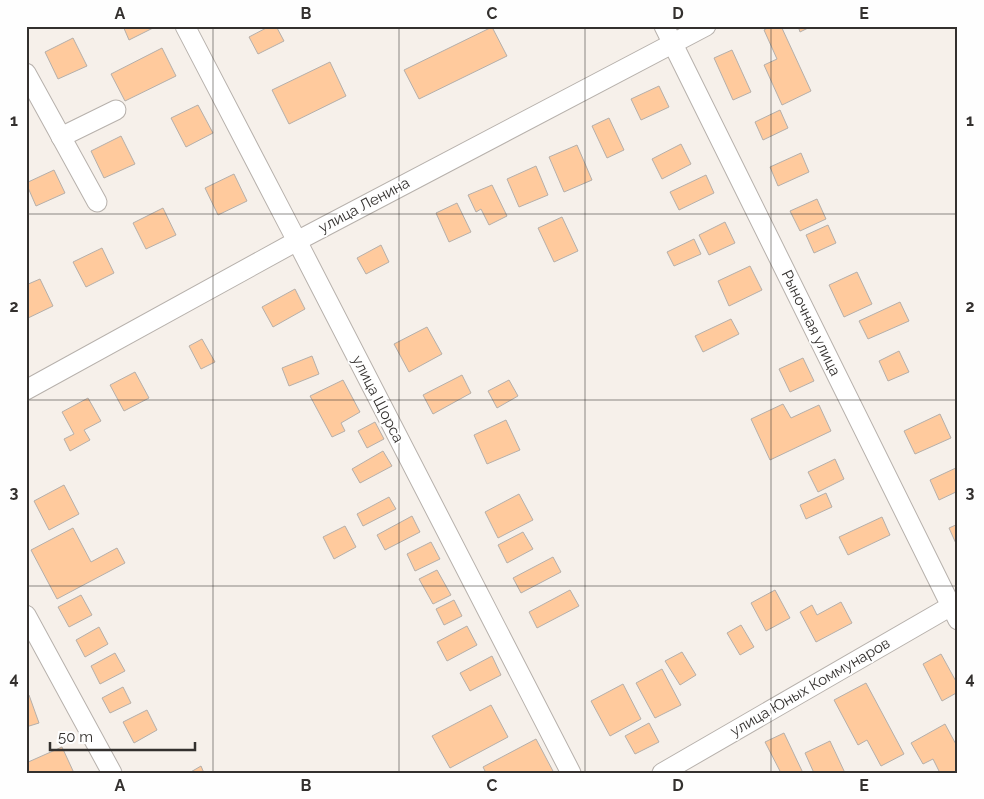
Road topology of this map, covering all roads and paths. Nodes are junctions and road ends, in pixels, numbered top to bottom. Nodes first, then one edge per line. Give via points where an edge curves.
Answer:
1 (184, 26) edge
2 (664, 26) edge
3 (706, 26) edge
4 (673, 44) junction
5 (26, 73) edge
6 (116, 110) dead end
7 (61, 137) junction
8 (97, 202) dead end
9 (296, 241) junction
10 (26, 390) edge
11 (955, 609) edge
12 (26, 615) edge
13 (112, 773) edge
14 (571, 773) edge
15 (662, 773) edge

1 - 9 street, улица Щорса
2 - 4 street, Рыночная улица
3 - 4 street, улица Ленина
4 - 9 street, улица Ленина
4 - 11 street, Рыночная улица
5 - 7 street
6 - 7 street
7 - 8 street
9 - 10 street, улица Ленина
9 - 14 street, улица Щорса
11 - 15 street, улица Юных Коммунаров
12 - 13 street

